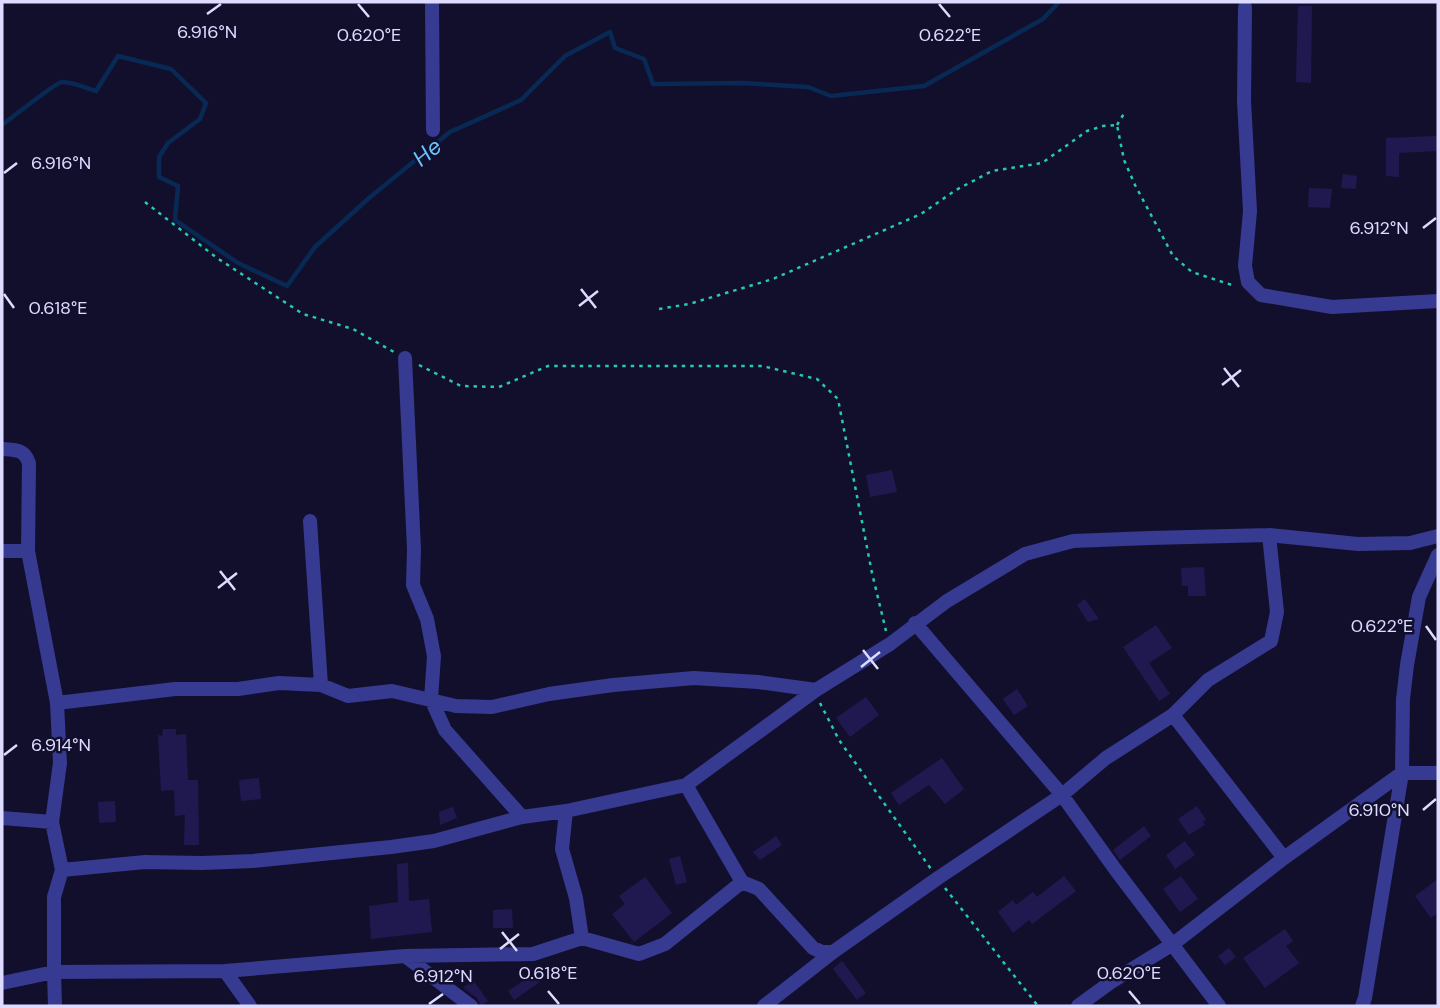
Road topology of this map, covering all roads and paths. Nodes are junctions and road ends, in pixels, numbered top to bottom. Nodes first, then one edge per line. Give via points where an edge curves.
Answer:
1 (432, 2) edge
2 (1245, 7) dead end
3 (1125, 111) dead end
4 (1117, 125) junction
5 (433, 130) dead end
6 (145, 202) dead end
7 (1261, 295) junction
8 (1438, 301) edge
9 (659, 309) dead end
10 (405, 358) junction
11 (2, 449) edge
12 (310, 521) dead end
13 (1269, 535) junction
14 (1438, 536) edge
15 (2, 551) edge
16 (27, 551) junction
17 (1438, 555) edge
18 (915, 623) junction
19 (890, 644) junction
20 (321, 685) junction
21 (816, 690) junction
22 (431, 699) junction
23 (57, 703) junction
24 (1173, 715) junction
25 (1402, 773) junction
26 (1438, 774) edge
27 (686, 785) junction
28 (1062, 795) junction
29 (566, 811) junction
30 (522, 817) junction
31 (2, 818) edge
32 (51, 822) junction
33 (1284, 859) junction
34 (62, 870) junction
35 (938, 878) junction
36 (742, 882) junction
37 (582, 938) junction
38 (1173, 944) junction
39 (833, 951) junction
40 (405, 956) junction
41 (225, 971) junction
42 (54, 972) junction
43 (2, 983) edge
44 (55, 1006) edge
45 (250, 1006) edge
46 (471, 1006) edge
47 (764, 1006) edge
48 (1038, 1006) edge
49 (1078, 1006) edge
50 (1219, 1006) edge
51 (1362, 1006) edge

1 - 5 street
2 - 7 street via 1250,211 1245,266 1248,282
3 - 4 path
4 - 7 path via 1124,160 1173,256 1192,272
4 - 9 path via 1087,131 1042,163 992,170 921,214 773,279
6 - 10 path via 217,258 303,314 353,329
7 - 8 street via 1332,307
10 - 19 path via 461,386 499,387 548,366 762,366 817,379 838,398
10 - 22 street via 413,585 428,619 434,656
11 - 16 street via 20,450 29,463
12 - 20 street
13 - 14 street via 1358,544 1410,543
13 - 18 street via 1073,541 1025,554
13 - 24 street via 1277,612 1271,641 1208,680
15 - 16 street
16 - 23 street
17 - 25 street via 1419,597 1410,651 1403,699
18 - 19 street
18 - 28 street
19 - 21 street
20 - 22 street via 348,696 392,691
20 - 23 street via 175,689
21 - 22 street via 694,678 550,694 492,707 456,706
21 - 27 street
21 - 35 path via 839,740
22 - 30 street via 445,730
23 - 32 street via 60,763
24 - 28 street via 1106,758
24 - 33 street
25 - 26 street
25 - 33 street
25 - 51 street
27 - 29 street
27 - 36 street
28 - 35 street
28 - 38 street
29 - 30 street
29 - 37 street via 562,849
30 - 34 street via 434,841 391,847 253,861 145,862
31 - 32 street
32 - 34 street
33 - 38 street
34 - 42 street via 54,897
35 - 39 street
35 - 48 path
36 - 37 street via 665,944 639,954
36 - 39 street via 759,889 813,948
37 - 40 street via 533,954
38 - 49 street
38 - 50 street
39 - 47 street
40 - 41 street
40 - 46 street
41 - 42 street
41 - 45 street
42 - 43 street
42 - 44 street

